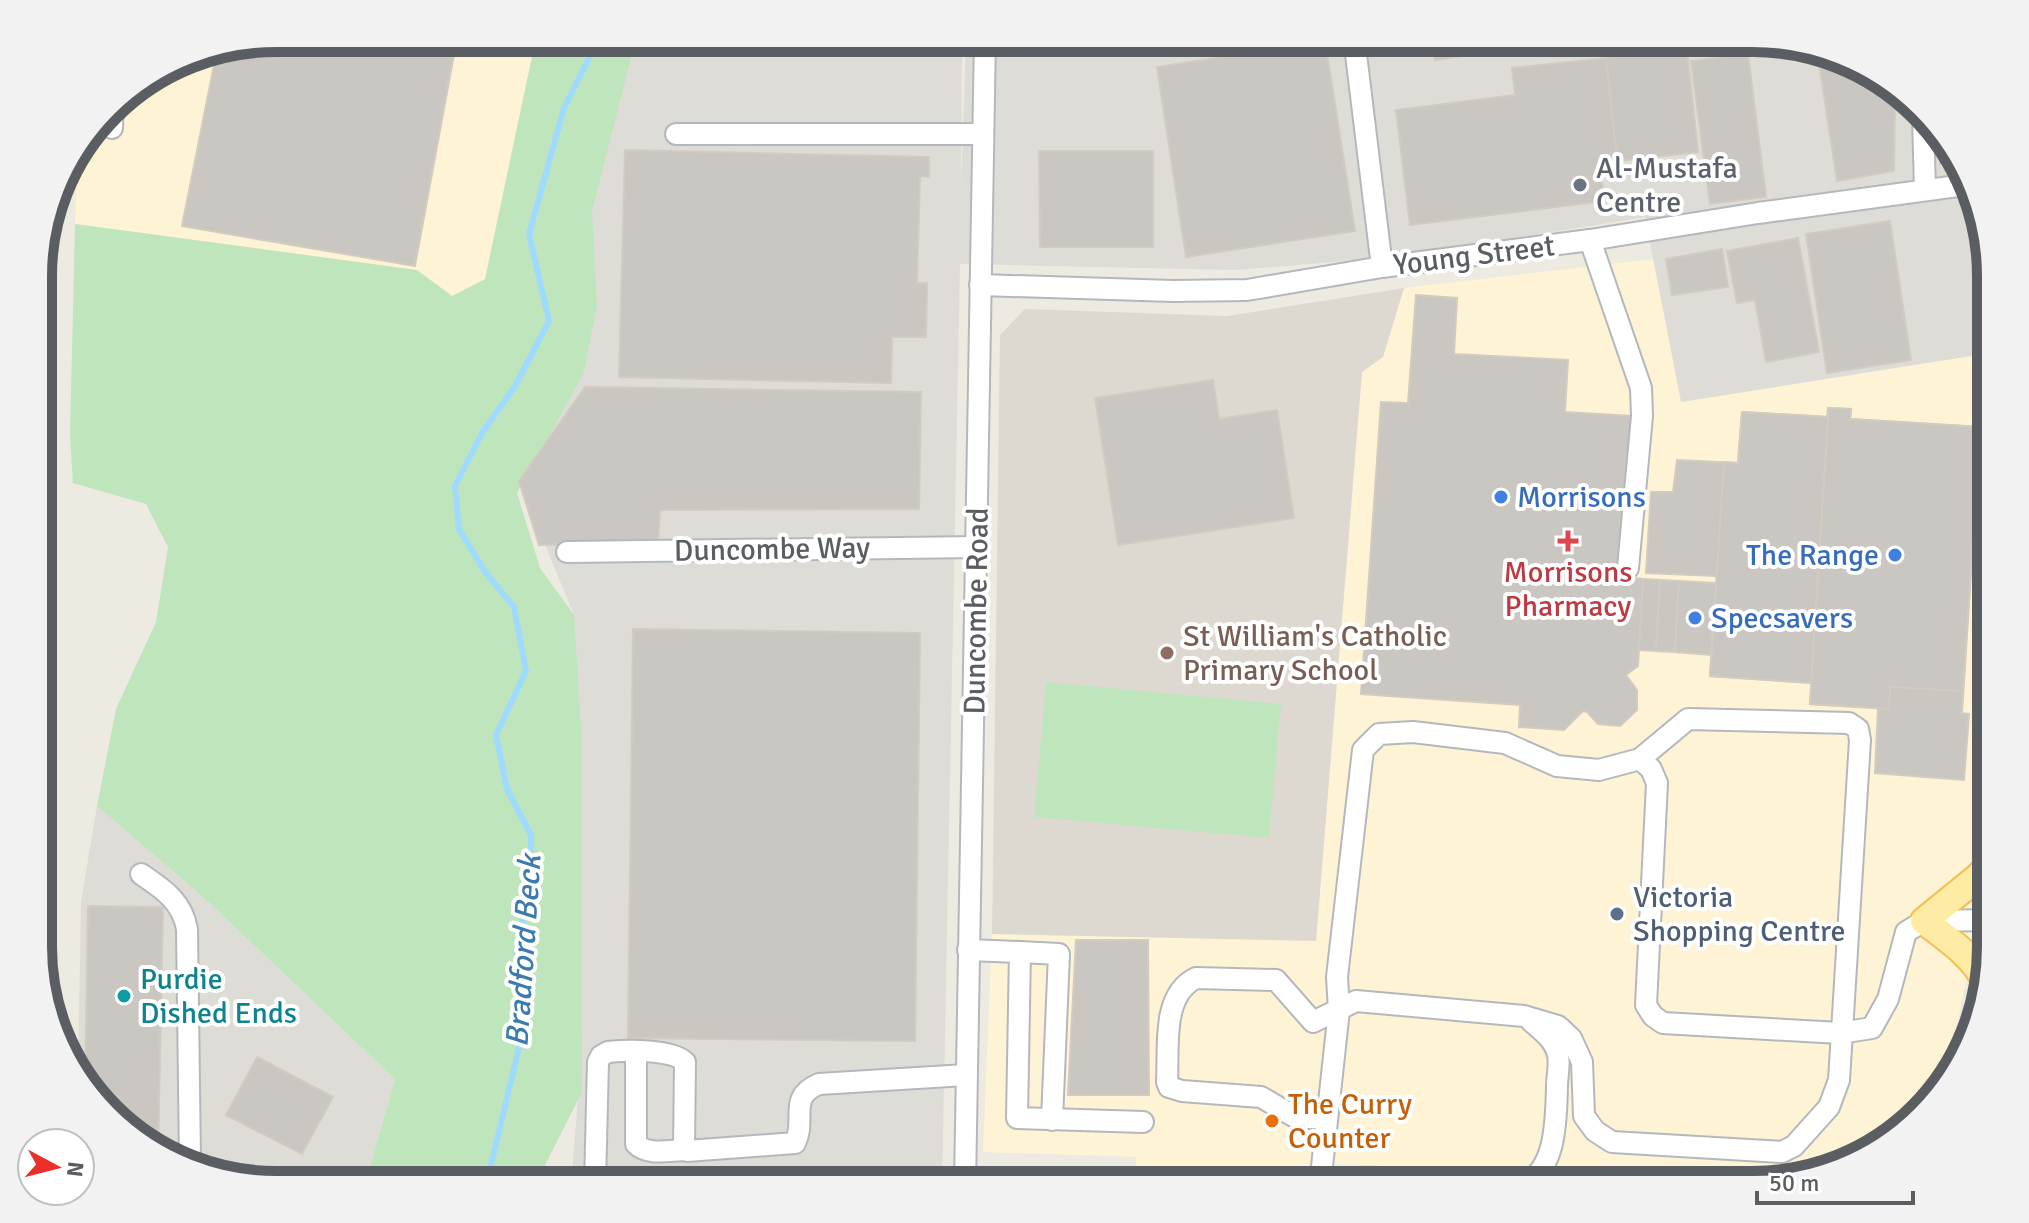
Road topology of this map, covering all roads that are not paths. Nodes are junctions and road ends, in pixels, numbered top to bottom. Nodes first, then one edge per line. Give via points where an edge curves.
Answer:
1 (985, 52) edge
2 (1356, 52) edge
3 (112, 124) edge
4 (112, 128) dead end
5 (1923, 131) edge
6 (676, 134) dead end
7 (983, 134) junction
8 (1958, 186) edge
9 (1925, 190) junction
10 (1590, 240) junction
11 (1382, 267) junction
12 (980, 285) junction
13 (978, 547) junction
14 (567, 552) dead end
15 (1628, 568) dead end
16 (1640, 759) junction
17 (141, 874) dead end
18 (1977, 878) edge
19 (1977, 920) edge
20 (1924, 921) junction
21 (968, 950) junction
22 (1020, 952) junction
23 (1977, 964) edge
24 (1339, 1010) junction
25 (1524, 1016) junction
26 (1840, 1033) junction
27 (636, 1052) junction
28 (966, 1075) junction
29 (1325, 1119) junction
30 (1052, 1120) junction
31 (1143, 1122) dead end
32 (686, 1150) junction
33 (190, 1154) edge
34 (595, 1171) edge
35 (965, 1171) edge
36 (1319, 1171) edge
37 (1538, 1171) edge

1 - 7 street, Duncombe Road
2 - 11 street
3 - 4 street
5 - 9 street
6 - 7 street
7 - 12 street, Duncombe Road
8 - 9 street, Young Street
9 - 10 street, Young Street
10 - 11 street, Young Street
10 - 15 street via 1641,388
11 - 12 street, Young Street via 1247,290
12 - 13 street, Duncombe Road
13 - 14 street, Duncombe Way
13 - 21 street, Duncombe Road
16 - 24 street via 1599,770 1557,766 1505,743 1413,732 1379,734 1363,750 1337,977
16 - 26 street via 1657,783 1646,1005 1653,1016 1663,1023
16 - 26 street via 1688,719 1849,723 1858,729
17 - 33 street via 174,899 184,912 187,929
18 - 20 main road
19 - 20 street
20 - 23 main road
20 - 26 street via 1906,932 1888,999 1872,1028
21 - 22 street
21 - 28 street, Duncombe Road
22 - 30 street via 1017,1118
22 - 30 street via 1059,954
24 - 25 street via 1356,1001
24 - 29 street
24 - 29 street via 1313,1022 1276,980 1196,978 1177,994 1172,1008 1169,1087 1261,1097 1295,1117
25 - 26 street via 1558,1026 1571,1038 1582,1062 1584,1116 1595,1131 1612,1142 1684,1147 1782,1152 1794,1146 1829,1107 1839,1080
25 - 37 street via 1549,1036 1558,1056 1551,1152
27 - 32 street via 673,1055 685,1062
27 - 32 street via 636,1144 641,1150
27 - 34 street via 608,1052 598,1062
28 - 32 street via 819,1084 800,1100 795,1143
28 - 35 street, Duncombe Road
29 - 36 street
30 - 31 street

